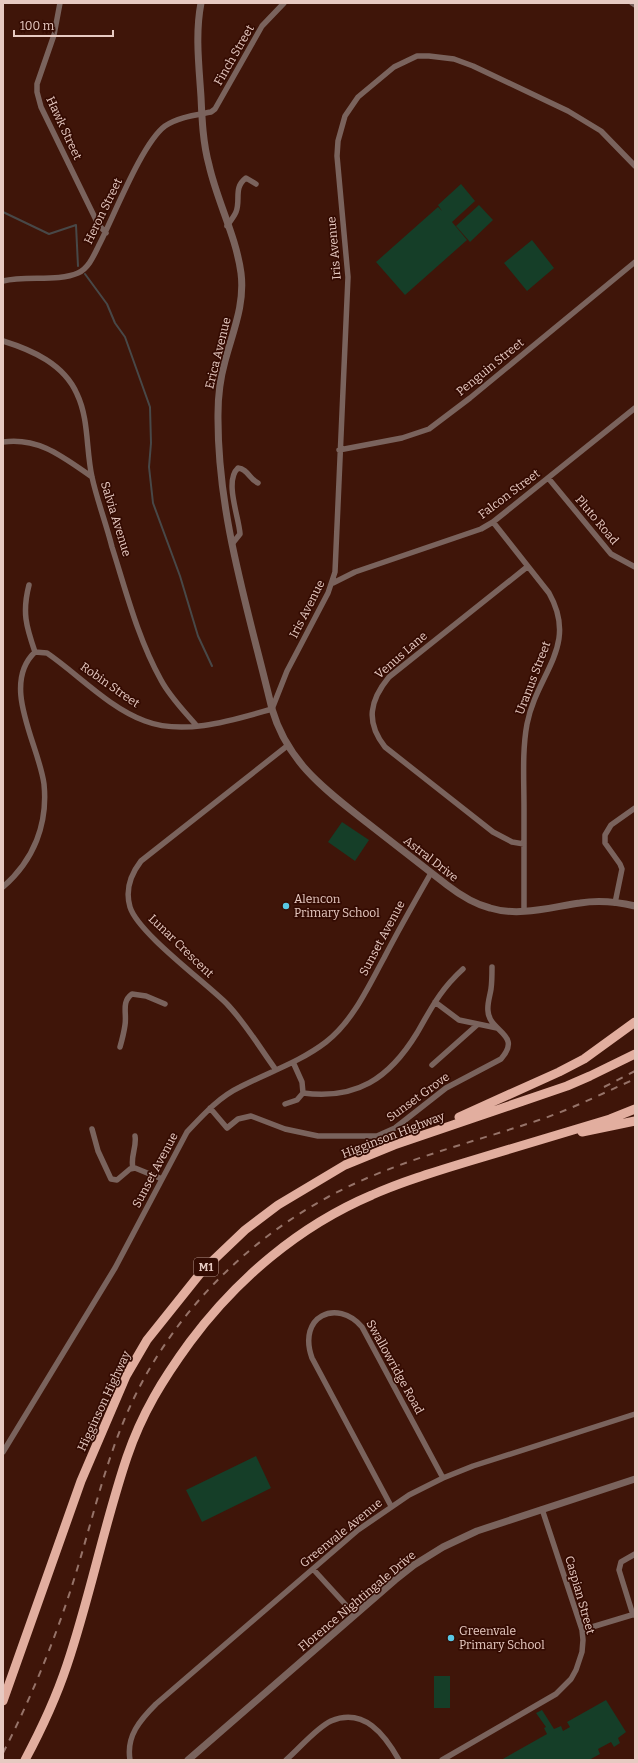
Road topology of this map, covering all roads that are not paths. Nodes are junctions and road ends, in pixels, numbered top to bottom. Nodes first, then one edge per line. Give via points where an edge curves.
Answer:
1 (60, 3) edge
2 (201, 3) edge
3 (284, 3) edge
4 (632, 3) edge
5 (635, 5) edge
6 (202, 114) junction
7 (635, 166) edge
8 (256, 184) dead end
9 (227, 226) junction
10 (106, 233) junction
11 (635, 262) edge
12 (3, 282) edge
13 (3, 340) edge
14 (635, 408) edge
15 (3, 442) edge
16 (339, 450) junction
17 (92, 477) junction
18 (549, 478) junction
19 (258, 483) dead end
20 (493, 522) junction
21 (232, 544) junction
22 (528, 567) junction
23 (635, 567) edge
24 (333, 583) junction
25 (29, 585) dead end
26 (34, 652) junction
27 (272, 709) junction
28 (196, 725) junction
29 (287, 746) junction
30 (635, 808) edge
31 (524, 844) junction
32 (431, 873) junction
33 (3, 887) edge
34 (615, 903) junction
35 (635, 906) edge
36 (524, 911) junction
37 (492, 967) dead end
38 (463, 969) dead end
39 (435, 1002) junction
40 (166, 1004) dead end
41 (635, 1022) edge
42 (477, 1025) junction
43 (498, 1028) junction
44 (120, 1047) dead end
45 (635, 1054) edge
46 (292, 1062) junction
47 (432, 1065) dead end
48 (276, 1070) junction
49 (303, 1093) junction
50 (285, 1104) dead end
51 (210, 1108) junction
52 (635, 1109) edge
53 (635, 1121) edge
54 (92, 1129) dead end
55 (135, 1136) dead end
56 (545, 1139) junction
57 (394, 1145) junction
58 (132, 1168) junction
59 (162, 1179) junction
60 (635, 1414) edge
61 (3, 1452) edge
62 (443, 1478) junction
63 (635, 1479) edge
64 (391, 1506) junction
65 (542, 1509) junction
66 (635, 1554) edge
67 (313, 1569) junction
68 (634, 1614) edge
69 (355, 1615) junction
70 (582, 1630) junction
71 (3, 1701) edge
72 (25, 1760) edge
73 (130, 1760) edge
74 (188, 1760) edge
75 (286, 1760) edge
76 (399, 1760) edge
77 (442, 1760) edge

1 - 10 street, Hawk Street via 54,35 37,84 37,92 41,107 98,224
2 - 6 street, Erica Avenue via 198,29
3 - 6 street, Finch Street via 262,26 215,109
4 - 5 street
6 - 9 street, Erica Avenue via 208,165
6 - 10 street, Heron Street via 175,121 158,133 135,171
7 - 16 street, Iris Avenue via 612,140 568,110 454,59 429,56 411,59 394,67 358,97 345,116 337,156 348,277
8 - 9 street via 246,178 240,184 236,197 236,212
9 - 21 street, Erica Avenue via 241,271 242,287 241,302 222,376 218,403 221,482
10 - 12 street, Heron Street via 91,262 79,273
11 - 16 street, Penguin Street via 429,429 402,438
13 - 17 street, Salvia Avenue via 33,351 58,369 70,382 82,407
14 - 18 street, Falcon Street
15 - 17 street via 15,440 38,444
16 - 24 street, Iris Avenue
17 - 28 street, Salvia Avenue via 124,586 147,650 169,693
18 - 20 street, Falcon Street
18 - 23 street, Pluto Road via 611,554
19 - 21 street via 244,469 238,468 235,471 232,490 240,534
20 - 22 street, Uranus Street
20 - 24 street, Falcon Street via 355,572
21 - 27 street, Erica Avenue
22 - 31 street, Uranus Street via 557,606 561,635 528,722 524,761
22 - 31 street, Venus Lane via 389,677 376,694 372,712 378,739 385,747 493,832 512,842
24 - 27 street, Iris Avenue via 287,671
25 - 26 street via 24,616
26 - 28 street, Robin Street via 47,653 109,700 144,721 174,727
26 - 33 street via 26,660 21,673 21,705 44,782 45,807 34,849 24,865
27 - 28 street, Robin Street
27 - 29 street, Astral Drive
29 - 32 street, Astral Drive via 322,787
29 - 48 street, Lunar Crescent via 141,861 132,872 129,891 130,908 145,928 239,1018
30 - 34 street via 612,825 605,835 605,843 622,869
31 - 36 street, Uranus Street
32 - 36 street, Astral Drive via 456,892 480,905
32 - 46 street, Sunset Avenue via 363,998 348,1020 327,1041
34 - 35 street, Astral Drive
34 - 36 street, Astral Drive via 582,902
37 - 43 street, Sunset Grove via 488,1012 489,1019
38 - 39 street via 442,989
39 - 42 street via 454,1018
39 - 49 street via 416,1035 380,1078 342,1094 322,1096
40 - 44 street via 146,996 132,994 127,998
41 - 57 highway via 584,1059 559,1072
42 - 43 street
42 - 47 street
43 - 51 street, Sunset Grove via 509,1045 501,1059 446,1088 395,1128 377,1136 318,1136 285,1129 251,1116 238,1119 227,1128
45 - 57 highway, Higginson Highway / M1 via 567,1086
46 - 48 street, Sunset Avenue
46 - 49 street via 302,1082
48 - 51 street, Sunset Avenue via 239,1087
49 - 50 street via 297,1100
51 - 59 street, Sunset Avenue via 187,1132
52 - 56 highway
53 - 56 highway
54 - 58 street via 103,1165 111,1179 117,1180
55 - 58 street
56 - 72 highway via 421,1176 370,1195 316,1224 269,1258 232,1292 203,1324 156,1391 135,1434 119,1481 67,1667
57 - 71 highway, Higginson Highway / M1 via 345,1165 278,1205 245,1230 203,1270 147,1340 126,1376 81,1481
58 - 59 street
59 - 61 street, Sunset Avenue via 115,1268
60 - 62 street, Greenvale Avenue
62 - 64 street, Greenvale Avenue
62 - 64 street, Swallowridge Road via 362,1327 355,1319 346,1315 335,1313 322,1316 315,1321 308,1333 308,1347
63 - 65 street, Florence Nightingale Drive
64 - 67 street, Greenvale Avenue via 358,1530
65 - 69 street, Florence Nightingale Drive via 477,1531 443,1547 414,1565
65 - 70 street, Caspian Street
66 - 68 street via 622,1562 619,1570
67 - 69 street
67 - 73 street, Greenvale Avenue via 145,1715 132,1734
68 - 70 street
69 - 74 street, Florence Nightingale Drive
70 - 77 street, Caspian Street via 580,1662 571,1679 556,1694
75 - 76 street via 331,1721 344,1719 356,1719 372,1725 387,1740

